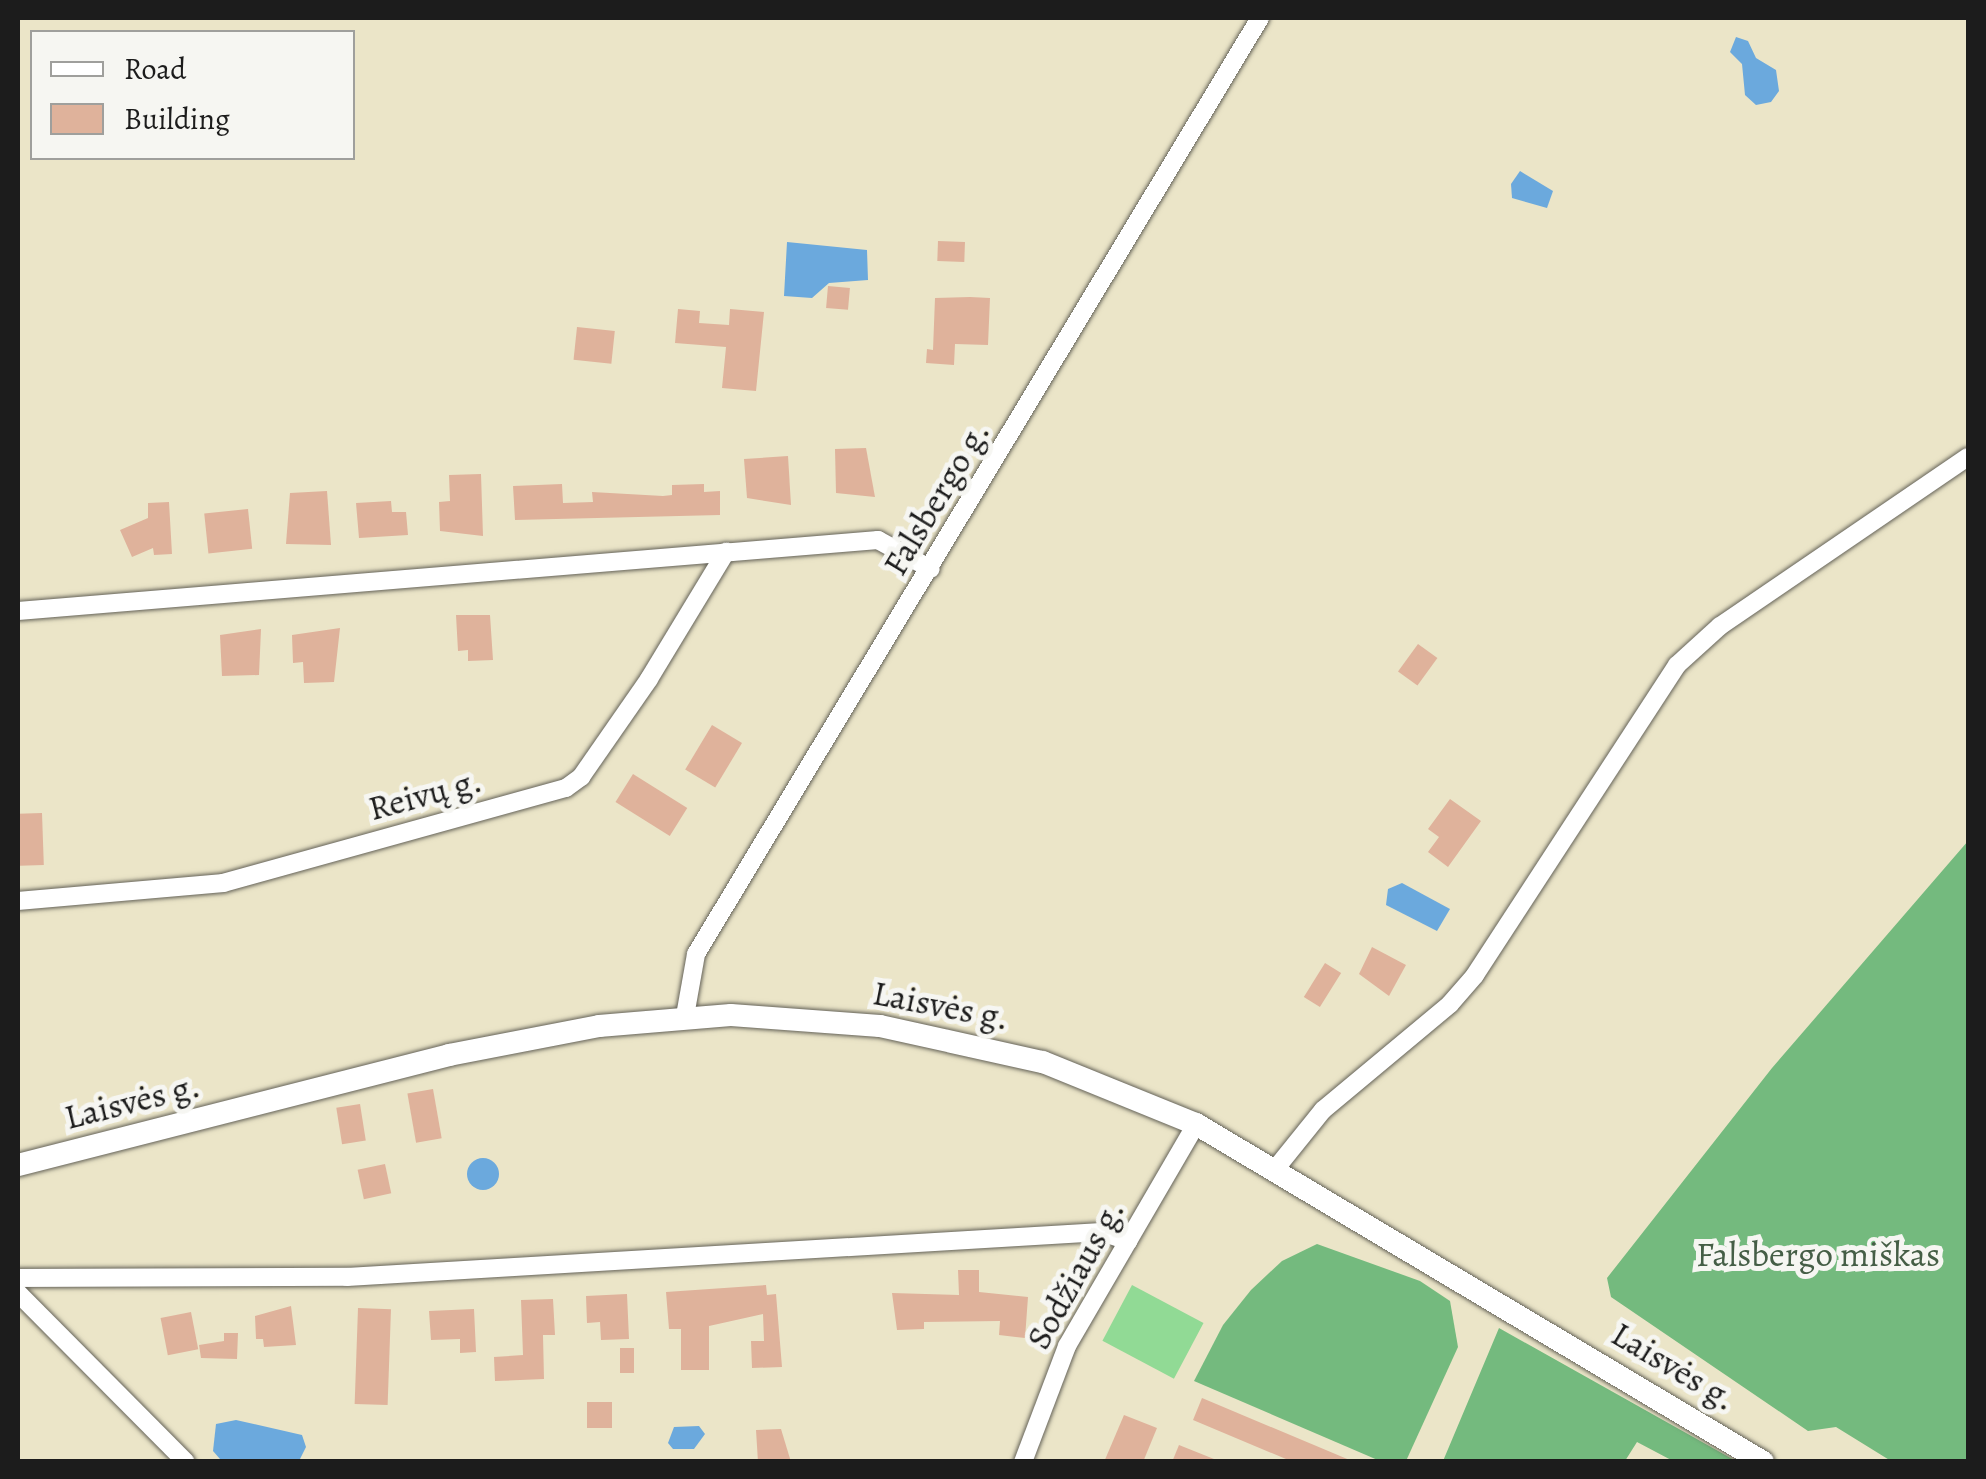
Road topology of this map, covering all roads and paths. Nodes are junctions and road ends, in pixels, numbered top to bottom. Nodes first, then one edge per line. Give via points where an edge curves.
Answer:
1 (1260, 18) edge
2 (1968, 457) edge
3 (726, 552) junction
4 (931, 569) junction
5 (18, 610) edge
6 (18, 902) edge
7 (684, 1016) junction
8 (1196, 1124) junction
9 (18, 1165) edge
10 (1277, 1168) junction
11 (1128, 1241) junction
12 (18, 1278) edge
13 (18, 1293) edge
14 (186, 1462) edge
15 (1023, 1462) edge
16 (1763, 1462) edge

1 - 4 street, Falsbergo g.
2 - 10 street via 1720,626 1677,665 1469,984 1324,1110
3 - 4 street via 878,540
3 - 5 street
3 - 6 street, Reivų g. via 649,680 582,777 566,788 222,883
4 - 7 street, Falsbergo g. via 696,954
7 - 8 main road, Laisvės g. via 782,1015 947,1038 1091,1079
7 - 9 main road, Laisvės g. via 465,1052
8 - 10 main road, Laisvės g.
8 - 11 street, Sodžiaus g.
10 - 16 main road, Laisvės g.
11 - 12 street via 1102,1232 347,1276
11 - 15 street, Sodžiaus g. via 1066,1346
13 - 14 street

